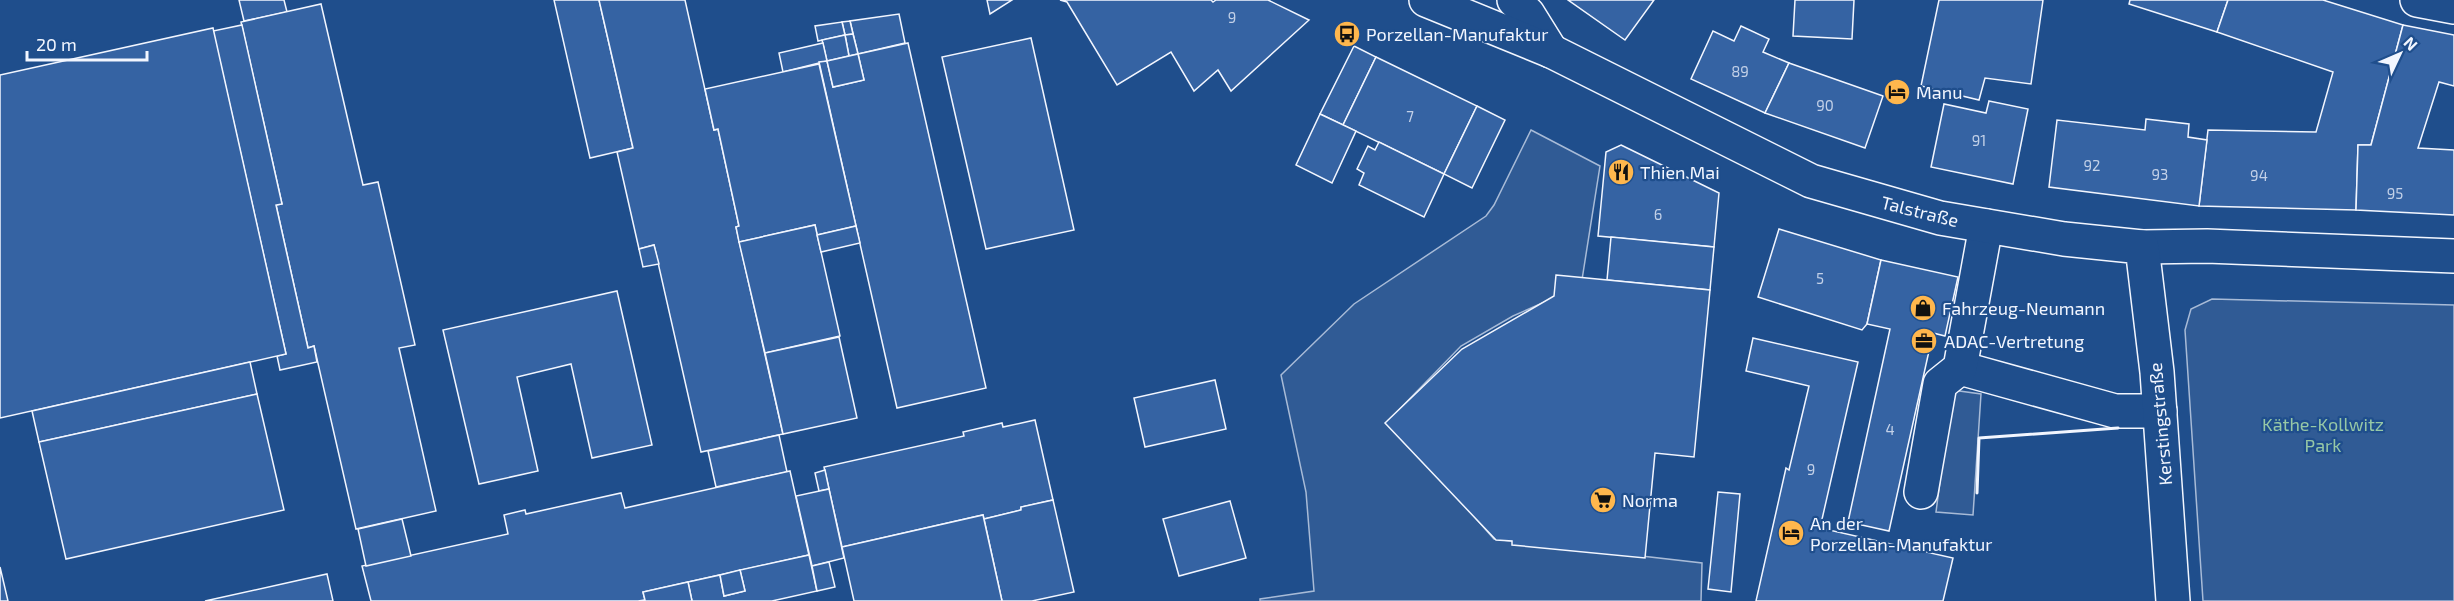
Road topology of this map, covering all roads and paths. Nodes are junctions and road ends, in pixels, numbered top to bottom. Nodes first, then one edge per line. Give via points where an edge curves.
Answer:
1 (1426, 0) edge
2 (1514, 0) edge
3 (2417, 0) edge
4 (2454, 7) edge
5 (1551, 51) junction
6 (1986, 226) junction
7 (2142, 247) junction
8 (2454, 256) edge
9 (1960, 368) junction
10 (2160, 411) junction
11 (1921, 492) dead end
12 (2173, 601) edge

1 - 5 main road, Talstraße
2 - 5 main road via 1528,14
3 - 4 main road
5 - 6 main road, Talstraße via 1811,181 1940,218
6 - 7 main road, Talstraße
6 - 9 main road
7 - 8 main road, Talstraße
7 - 10 main road, Kerstingstraße
9 - 10 main road via 2115,411
9 - 11 main road via 1940,384
10 - 12 main road, Kerstingstraße

